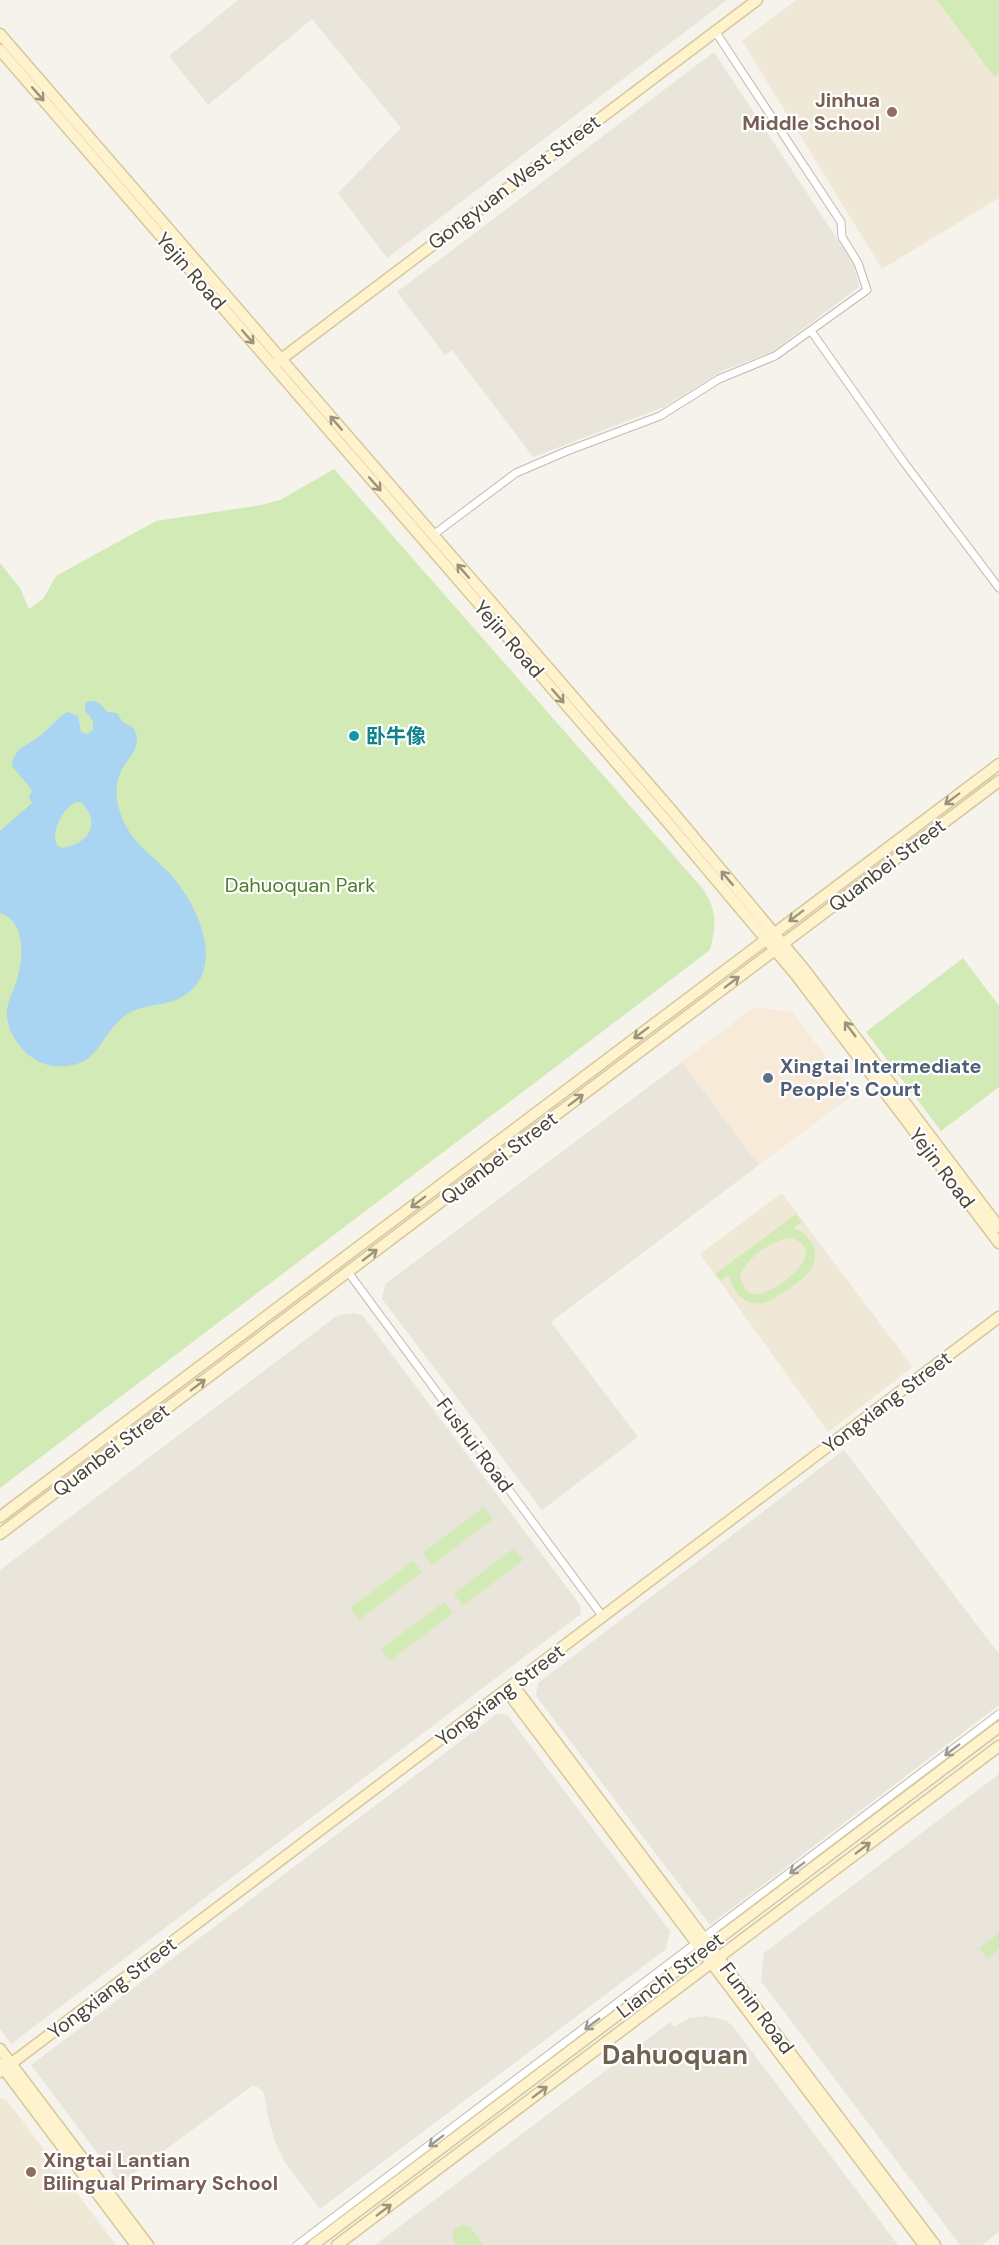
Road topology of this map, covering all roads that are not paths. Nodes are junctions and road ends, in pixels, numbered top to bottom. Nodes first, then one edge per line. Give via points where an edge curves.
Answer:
1 (757, 0) edge
2 (715, 32) junction
3 (0, 34) edge
4 (0, 50) edge
5 (811, 331) junction
6 (276, 362) junction
7 (433, 536) junction
8 (999, 588) edge
9 (999, 764) edge
10 (999, 781) edge
11 (770, 936) junction
12 (779, 947) junction
13 (999, 1227) edge
14 (999, 1243) edge
15 (348, 1272) junction
16 (999, 1317) edge
17 (0, 1517) edge
18 (0, 1534) edge
19 (603, 1617) junction
20 (510, 1688) junction
21 (999, 1714) edge
22 (999, 1727) edge
23 (999, 1746) edge
24 (703, 1945) junction
25 (715, 1960) junction
26 (0, 2049) edge
27 (4, 2067) edge
28 (136, 2245) edge
29 (148, 2245) edge
30 (297, 2245) edge
31 (313, 2245) edge
32 (337, 2245) edge
33 (924, 2245) edge
34 (935, 2245) edge

1 - 2 street, Gongyuan West Street
2 - 5 street via 841,222 842,237 858,262 867,290
2 - 6 street, Gongyuan West Street
3 - 6 street, Yejin Road
4 -> 6 street, Yejin Road
5 - 7 street via 775,356 719,379 660,416 516,473
5 - 8 street
7 -> 6 street, Yejin Road
6 -> 11 street, Yejin Road
11 -> 7 street, Yejin Road via 672,811
9 -> 11 street, Quanbei Street
10 - 12 street, Quanbei Street
11 - 12 street, Yejin Road
11 -> 17 street, Quanbei Street
13 -> 12 street, Yejin Road
12 - 14 street, Yejin Road
15 -> 12 street, Quanbei Street
18 -> 15 street, Quanbei Street
15 - 19 street, Fushui Road
16 - 19 street, Yongxiang Street
19 - 20 street, Yongxiang Street
20 - 24 street, Fumin Road
20 - 27 street, Yongxiang Street
21 -> 24 street
22 - 24 street, Lianchi Street
25 -> 23 street, Lianchi Street
24 - 25 street, Fumin Road
24 -> 30 street
24 - 31 street, Lianchi Street
32 -> 25 street, Lianchi Street
25 - 33 street, Fumin Road
25 - 34 street, Fumin Road
26 - 27 street
27 - 28 street
27 - 29 street

